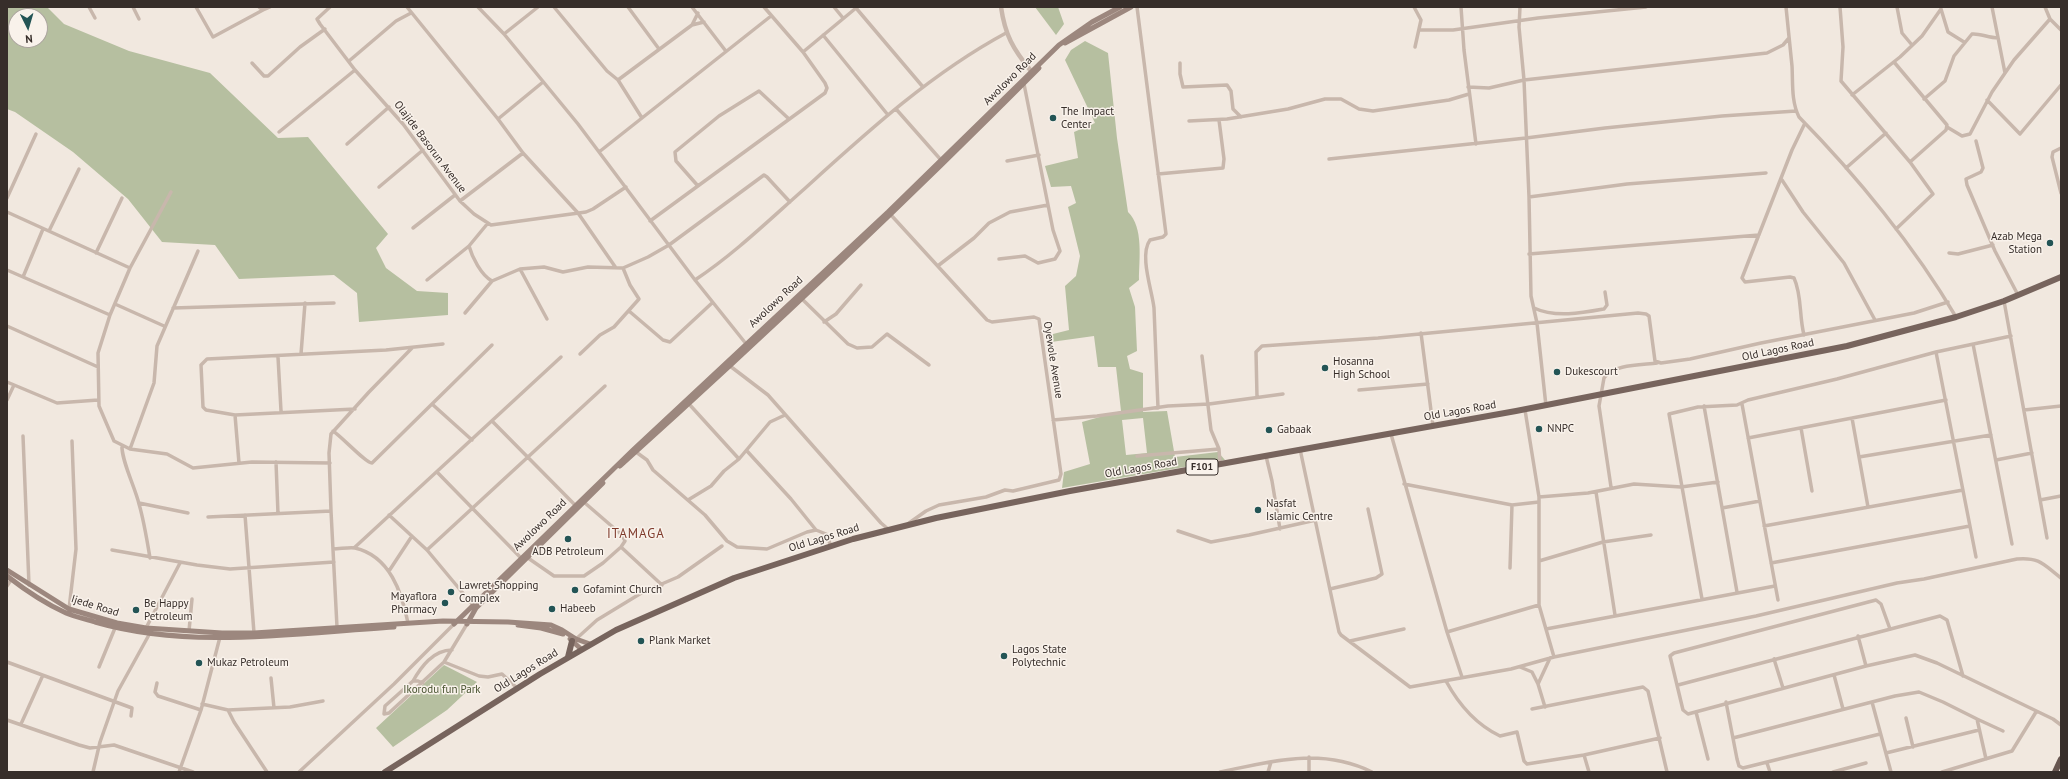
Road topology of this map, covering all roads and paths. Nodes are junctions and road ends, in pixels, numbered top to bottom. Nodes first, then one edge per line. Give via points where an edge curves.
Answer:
1 (89, 7) edge
2 (132, 7) edge
3 (196, 7) edge
4 (259, 7) edge
5 (270, 7) edge
6 (330, 7) edge
7 (407, 7) edge
8 (478, 7) edge
9 (538, 7) edge
10 (554, 7) edge
11 (628, 7) edge
12 (692, 7) edge
13 (764, 7) edge
14 (834, 7) edge
15 (1001, 7) edge
16 (1120, 7) edge
17 (1131, 7) edge
18 (1137, 7) edge
19 (1414, 7) edge
20 (1461, 7) edge
21 (1520, 7) edge
22 (1646, 7) edge
23 (1786, 7) edge
24 (1840, 7) edge
25 (1897, 7) edge
26 (1992, 7) edge
27 (2046, 7) edge
28 (856, 8) edge
29 (1941, 8) edge
30 (263, 10) junction
31 (411, 13) junction
32 (698, 13) junction
33 (771, 16) junction
34 (95, 18) dead end
35 (843, 18) junction
36 (139, 19) dead end
37 (2050, 19) junction
38 (1519, 21) junction
39 (704, 22) junction
40 (692, 25) junction
41 (325, 29) junction
42 (1463, 29) junction
43 (1419, 30) junction
44 (2061, 30) edge
45 (1006, 33) junction
46 (504, 34) junction
47 (823, 35) junction
48 (1789, 38) junction
49 (1998, 38) junction
50 (1066, 41) junction
51 (1964, 42) junction
52 (1060, 46) junction
53 (1912, 46) junction
54 (1415, 47) dead end
55 (659, 49) junction
56 (726, 50) junction
57 (803, 52) junction
58 (349, 60) junction
59 (1894, 62) junction
60 (252, 63) dead end
61 (1180, 63) dead end
62 (355, 70) junction
63 (1031, 71) junction
64 (2005, 73) junction
65 (618, 80) junction
66 (1524, 80) junction
67 (543, 82) junction
68 (1024, 84) junction
69 (2061, 85) edge
70 (923, 87) junction
71 (1468, 87) junction
72 (1470, 94) junction
73 (1852, 95) junction
74 (1924, 99) junction
75 (1987, 100) junction
76 (389, 107) junction
77 (896, 109) junction
78 (1796, 111) junction
79 (888, 115) junction
80 (1241, 117) junction
81 (642, 118) junction
82 (498, 119) junction
83 (789, 119) junction
84 (1219, 120) junction
85 (1189, 121) dead end
86 (1805, 123) junction
87 (1948, 127) junction
88 (279, 132) dead end
89 (1886, 133) junction
90 (36, 134) dead end
91 (1526, 138) junction
92 (1976, 141) dead end
93 (347, 144) dead end
94 (1476, 144) junction
95 (2061, 148) edge
96 (423, 150) junction
97 (599, 152) junction
98 (522, 153) junction
99 (1039, 154) junction
100 (1329, 159) dead end
101 (941, 160) junction
102 (1007, 161) dead end
103 (1910, 162) junction
104 (1846, 168) junction
105 (79, 169) dead end
106 (1766, 173) dead end
107 (1158, 174) junction
108 (1782, 180) junction
109 (698, 186) junction
110 (379, 187) dead end
111 (626, 187) junction
112 (172, 192) dead end
113 (2061, 193) edge
114 (455, 195) junction
115 (1529, 197) junction
116 (7, 198) edge
117 (122, 198) dead end
118 (460, 201) junction
119 (790, 202) junction
120 (1048, 204) junction
121 (7, 212) edge
122 (578, 213) junction
123 (891, 215) junction
124 (650, 221) junction
125 (488, 223) junction
126 (413, 228) dead end
127 (42, 229) junction
128 (1896, 229) junction
129 (49, 231) junction
130 (1759, 234) junction
131 (669, 245) junction
132 (1993, 245) junction
133 (469, 246) junction
134 (198, 251) dead end
135 (96, 253) junction
136 (1949, 253) dead end
137 (1529, 254) junction
138 (1000, 259) dead end
139 (939, 265) junction
140 (130, 268) junction
141 (616, 268) junction
142 (623, 268) junction
143 (520, 269) junction
144 (7, 270) edge
145 (23, 277) junction
146 (2061, 277) edge
147 (427, 280) dead end
148 (695, 280) junction
149 (492, 281) junction
150 (862, 285) dead end
151 (1605, 292) dead end
152 (2018, 295) junction
153 (801, 298) junction
154 (2004, 301) junction
155 (1948, 302) junction
156 (305, 303) junction
157 (334, 303) dead end
158 (712, 303) junction
159 (115, 304) junction
160 (173, 308) junction
161 (1534, 308) junction
162 (629, 311) junction
163 (465, 313) dead end
164 (110, 315) junction
165 (1956, 317) junction
166 (547, 319) dead end
167 (1875, 320) junction
168 (824, 322) junction
169 (1537, 323) junction
170 (7, 326) edge
171 (164, 326) junction
172 (1421, 333) junction
173 (1804, 335) junction
174 (2011, 336) junction
175 (443, 344) dead end
176 (1973, 344) junction
177 (492, 345) dead end
178 (748, 345) junction
179 (412, 348) junction
180 (1936, 352) junction
181 (301, 354) junction
182 (580, 354) dead end
183 (1202, 356) dead end
184 (278, 357) junction
185 (561, 357) dead end
186 (1657, 363) junction
187 (929, 365) dead end
188 (730, 366) junction
189 (98, 367) junction
190 (7, 382) edge
191 (1428, 384) junction
192 (14, 385) junction
193 (605, 386) dead end
194 (1359, 390) dead end
195 (1283, 394) dead end
196 (1602, 395) junction
197 (1257, 397) junction
198 (7, 400) edge
199 (98, 400) junction
200 (1946, 400) junction
201 (432, 404) junction
202 (689, 404) junction
203 (1209, 404) junction
204 (1742, 404) junction
205 (1546, 406) junction
206 (1704, 406) junction
207 (2061, 406) edge
208 (1158, 408) junction
209 (355, 409) junction
210 (1525, 410) junction
211 (2024, 410) junction
212 (281, 411) junction
213 (235, 415) junction
214 (785, 415) junction
215 (1852, 418) junction
216 (1054, 420) junction
217 (493, 422) junction
218 (1433, 426) junction
219 (1801, 428) junction
220 (334, 431) junction
221 (1391, 434) junction
222 (1991, 435) junction
223 (23, 436) dead end
224 (1748, 438) junction
225 (472, 440) junction
226 (72, 442) dead end
227 (1954, 442) junction
228 (122, 445) junction
229 (130, 448) junction
230 (1219, 449) junction
231 (1300, 449) junction
232 (747, 451) junction
233 (636, 452) junction
234 (2032, 453) junction
235 (1137, 456) dead end
236 (1266, 456) junction
237 (528, 457) junction
238 (1859, 457) junction
239 (739, 459) junction
240 (1996, 460) junction
241 (276, 462) junction
242 (239, 463) junction
243 (330, 463) junction
244 (1220, 464) junction
245 (437, 472) junction
246 (1718, 482) junction
247 (1404, 484) junction
248 (1611, 487) junction
249 (1681, 487) junction
250 (1963, 490) junction
251 (1812, 491) dead end
252 (1596, 492) junction
253 (2061, 496) edge
254 (1538, 497) junction
255 (688, 500) junction
256 (2040, 500) junction
257 (1760, 501) junction
258 (1539, 502) junction
259 (585, 503) junction
260 (139, 504) junction
261 (575, 505) junction
262 (1512, 505) junction
263 (1868, 507) junction
264 (1722, 508) junction
265 (473, 509) junction
266 (1368, 509) dead end
267 (331, 511) junction
268 (188, 513) dead end
269 (278, 514) junction
270 (245, 515) junction
271 (390, 515) junction
272 (208, 517) dead end
273 (1316, 520) junction
274 (908, 524) junction
275 (1764, 526) junction
276 (1970, 526) junction
277 (888, 529) junction
278 (1280, 529) junction
279 (816, 530) junction
280 (1178, 531) dead end
281 (1651, 535) dead end
282 (412, 536) junction
283 (2047, 538) dead end
284 (1603, 542) junction
285 (2012, 544) dead end
286 (621, 546) junction
287 (722, 546) dead end
288 (831, 546) junction
289 (354, 548) junction
290 (333, 549) junction
291 (112, 550) dead end
292 (427, 550) junction
293 (1976, 557) dead end
294 (150, 558) junction
295 (521, 558) junction
296 (528, 558) junction
297 (1539, 561) junction
298 (334, 562) junction
299 (180, 563) junction
300 (1771, 563) junction
301 (248, 568) junction
302 (1510, 568) dead end
303 (7, 570) edge
304 (389, 571) junction
305 (9, 578) edge
306 (2061, 578) edge
307 (662, 585) junction
308 (7, 586) edge
309 (29, 586) junction
310 (1775, 586) junction
311 (1330, 588) junction
312 (1737, 592) junction
313 (192, 599) dead end
314 (1702, 599) junction
315 (1778, 600) dead end
316 (472, 604) junction
317 (1539, 605) junction
318 (69, 610) junction
319 (1615, 615) junction
320 (456, 622) junction
321 (468, 622) junction
322 (408, 623) junction
323 (337, 627) junction
324 (115, 628) junction
325 (146, 628) junction
326 (1404, 629) dead end
327 (1546, 629) junction
328 (1890, 629) junction
329 (189, 631) junction
330 (1447, 632) junction
331 (150, 633) junction
332 (254, 633) junction
333 (283, 633) junction
334 (1858, 636) junction
335 (220, 637) junction
336 (574, 640) junction
337 (1350, 642) junction
338 (590, 644) junction
339 (581, 649) junction
340 (452, 650) junction
341 (568, 657) junction
342 (1552, 657) junction
343 (1774, 659) junction
344 (7, 662) edge
345 (444, 662) junction
346 (1866, 666) junction
347 (99, 667) dead end
348 (1519, 667) junction
349 (43, 675) junction
350 (1834, 675) junction
351 (1963, 676) junction
352 (1462, 677) junction
353 (271, 678) dead end
354 (1446, 681) junction
355 (412, 682) junction
356 (157, 683) dead end
357 (422, 683) junction
358 (1538, 684) junction
359 (1678, 685) junction
360 (517, 688) junction
361 (1783, 688) junction
362 (323, 701) dead end
363 (114, 702) junction
364 (1726, 702) junction
365 (1872, 702) junction
366 (202, 704) junction
367 (1545, 707) junction
368 (274, 708) junction
369 (1532, 709) dead end
370 (1843, 709) junction
371 (201, 710) junction
372 (228, 710) junction
373 (1696, 712) junction
374 (2036, 712) junction
375 (131, 716) dead end
376 (1906, 718) dead end
377 (1977, 719) junction
378 (8, 721) edge
379 (21, 724) junction
380 (2061, 725) edge
381 (1980, 730) junction
382 (2003, 731) dead end
383 (1880, 734) junction
384 (1660, 738) junction
385 (1733, 738) junction
386 (1913, 747) junction
387 (98, 748) junction
388 (1886, 753) junction
389 (1584, 755) junction
390 (1309, 757) junction
391 (1708, 759) dead end
392 (1986, 759) junction
393 (2061, 759) edge
394 (1271, 762) junction
395 (1767, 763) junction
396 (1866, 763) dead end
397 (180, 770) edge
398 (2058, 771) edge
399 (93, 772) edge
400 (193, 772) edge
401 (267, 772) edge
402 (299, 772) edge
403 (384, 772) edge
404 (1220, 772) edge
405 (1268, 772) edge
406 (1309, 772) edge
407 (1372, 772) edge
408 (1589, 772) edge
409 (1667, 772) edge
410 (1770, 772) edge
411 (1833, 772) edge
412 (1891, 772) edge
413 (1942, 772) edge

1 - 34 street
2 - 36 street
3 - 30 street via 213,38
4 - 30 street
5 - 30 street
6 - 41 street, Olajide Basorun Avenue via 318,16
7 - 31 street
8 - 46 street
9 - 46 street
10 - 65 street via 607,71
11 - 55 street
12 - 32 street
13 - 33 street
14 - 35 street
15 - 45 street
16 - 50 main road, Awolowo Road
17 - 50 main road, Awolowo Road
18 - 107 street
19 - 43 street via 1421,20
20 - 42 street
21 - 38 street
22 - 38 street
23 - 48 street
24 - 73 street via 1844,47 1841,81
25 - 53 street via 1902,34
26 - 49 street
27 - 37 street
28 - 35 street
28 - 70 street
29 - 51 street via 1948,32
29 - 53 street
31 - 58 street via 396,21
31 - 82 street
32 - 39 street
32 - 40 street
33 - 56 street
33 - 57 street
35 - 47 street
37 - 44 street
37 - 64 street
38 - 42 street
38 - 66 street
39 - 40 street
39 - 56 street
40 - 55 street
41 - 58 street, Olajide Basorun Avenue
41 - 60 street via 300,47 268,76 264,76
42 - 43 street
42 - 71 street
43 - 54 street
45 - 63 street via 1016,52
45 - 70 street via 974,50
46 - 67 street
47 - 57 street
47 - 79 street
48 - 66 street via 1783,45 1767,53
48 - 78 street via 1791,80
49 - 51 street via 1987,38 1974,33
49 - 64 street
50 - 52 main road, Awolowo Road
51 - 74 street via 1954,56 1945,81
52 - 63 main road, Awolowo Road
52 - 68 main road, Awolowo Road
53 - 59 street
55 - 65 street
56 - 81 street
57 - 83 street via 828,88 825,93
58 - 62 street, Olajide Basorun Avenue
59 - 73 street
59 - 74 street
61 - 80 street via 1183,87 1227,85 1231,91 1233,109
62 - 76 street, Olajide Basorun Avenue
62 - 88 street
63 - 101 main road, Awolowo Road
64 - 75 street
65 - 81 street
66 - 71 street via 1490,88
66 - 91 street
67 - 82 street
67 - 97 street
68 - 99 street
68 - 123 main road, Awolowo Road
69 - 75 street via 2020,134
70 - 77 street
71 - 72 street
72 - 80 street via 1449,100 1373,111 1359,109 1341,99 1325,98 1288,109
72 - 94 street
73 - 89 street
74 - 87 street
75 - 87 street via 1970,134 1962,136
76 - 93 street
76 - 96 street, Olajide Basorun Avenue
77 - 79 street
77 - 101 street
78 - 86 street
78 - 91 street via 1722,116
79 - 119 street
80 - 84 street
81 - 97 street
82 - 98 street
83 - 109 street
83 - 109 street via 759,91 719,116 675,152 676,161
84 - 85 street
84 - 107 street via 1224,167
86 - 104 street
86 - 108 street
87 - 103 street
89 - 103 street
89 - 104 street
90 - 116 street
91 - 94 street
91 - 115 street
92 - 132 street via 1982,170 1969,177 1966,183
94 - 100 street
95 - 113 street via 2053,152 2052,157
96 - 110 street
96 - 114 street, Olajide Basorun Avenue
97 - 111 street
98 - 118 street
98 - 122 street
99 - 102 street
99 - 120 street
101 - 178 main road, Awolowo Road
103 - 128 street via 1932,194 1927,202
104 - 128 street
105 - 129 street
106 - 115 street via 1634,184
107 - 208 street via 1166,234 1148,243 1147,276 1154,308
108 - 130 street
108 - 167 street via 1803,212 1844,263
109 - 124 street
111 - 122 street via 593,209
111 - 124 street
112 - 140 street
114 - 118 street, Olajide Basorun Avenue
114 - 126 street
115 - 137 street
117 - 135 street
118 - 125 street, Olajide Basorun Avenue
119 - 131 street via 764,175
119 - 148 street via 734,252
120 - 138 street via 1058,244 1058,255 1055,259 1038,263 1025,256
120 - 139 street via 1010,212 989,223
121 - 127 street
122 - 125 street via 496,226
122 - 141 street
123 - 139 street, Oyewole Avenue
123 - 153 main road, Awolowo Road
124 - 131 street
125 - 133 street
127 - 129 street
127 - 145 street
128 - 155 street
129 - 135 street
130 - 137 street
130 - 173 street via 1742,280 1745,282 1794,278 1798,288 1798,305
131 - 142 street
131 - 148 street
132 - 136 street via 1958,254
132 - 152 street
133 - 147 street
133 - 149 street via 480,269
134 - 160 street
135 - 140 street
137 - 161 street
139 - 216 street, Oyewole Avenue via 987,320 992,322 1034,317 1039,319
140 - 159 street
141 - 142 street
141 - 143 street via 588,267 563,272 544,267
142 - 162 street via 639,299
143 - 149 street
143 - 166 street
144 - 145 street
145 - 164 street
146 - 152 main road, Old Lagos Road / F101
148 - 158 street
149 - 163 street
150 - 168 street via 836,314
151 - 161 street via 1607,304 1604,309 1561,314 1542,312
152 - 154 main road, Old Lagos Road / F101
153 - 168 street
153 - 178 main road, Awolowo Road
154 - 165 main road, Old Lagos Road / F101
154 - 174 street
155 - 165 street
155 - 167 street via 1914,313
156 - 157 street
156 - 160 street
156 - 181 street
158 - 162 street via 670,342 663,340
158 - 178 street
159 - 164 street
159 - 171 street
160 - 171 street
161 - 169 street
162 - 182 street via 614,327 600,335
164 - 189 street via 99,344
165 - 196 main road, Old Lagos Road / F101 via 1847,346
167 - 173 street
168 - 187 street via 848,344 857,348 872,347 883,335 890,335
169 - 172 street
169 - 186 street via 1646,314 1650,319
169 - 205 street
170 - 189 street
171 - 229 street via 156,351 154,383
172 - 191 street
172 - 197 street via 1262,346 1256,352
173 - 186 street via 1690,359
174 - 176 street
174 - 211 street
175 - 179 street
176 - 180 street
176 - 222 street
177 - 201 street
178 - 188 main road, Awolowo Road
178 - 261 main road, Awolowo Road
179 - 181 street
179 - 209 street
180 - 200 street
180 - 204 street via 1748,400
181 - 184 street
183 - 203 street
184 - 212 street
184 - 213 street via 203,361 203,407 215,413
185 - 217 street
186 - 196 street via 1620,369 1607,374 1603,382
188 - 202 main road, Awolowo Road
188 - 214 street via 768,395
189 - 199 street
190 - 192 street
191 - 194 street
191 - 218 street
192 - 198 street
192 - 199 street via 57,403
193 - 237 street
195 - 197 street
196 - 205 main road, Old Lagos Road / F101
196 - 248 street via 1599,410
197 - 203 street
199 - 228 street via 102,416 114,441
200 - 215 street
200 - 227 street
201 - 220 street via 372,463 366,462
201 - 225 street
202 - 233 main road, Awolowo Road
202 - 239 street
203 - 208 street
203 - 230 street via 1211,430
204 - 206 street
204 - 224 street
205 - 210 main road, Old Lagos Road / F101
206 - 246 street
206 - 249 street via 1669,414
207 - 211 street
208 - 216 street
209 - 212 street
209 - 220 street
210 - 218 main road, Old Lagos Road / F101
210 - 254 street
211 - 234 street
212 - 213 street
213 - 242 street
214 - 232 street via 770,422
214 - 277 street
215 - 219 street
215 - 238 street
216 - 274 street, Oyewole Avenue via 1061,477 1058,480 938,505
217 - 225 street
217 - 237 street
218 - 221 main road, Old Lagos Road / F101
219 - 224 street
219 - 251 street
220 - 243 street via 329,441
221 - 231 main road, Old Lagos Road / F101
221 - 247 street
222 - 227 street
222 - 240 street
223 - 309 street
224 - 257 street
225 - 245 street
226 - 318 street via 76,548
227 - 238 street
227 - 250 street
228 - 229 street
228 - 260 street via 121,454
229 - 242 street via 167,454 193,468
230 - 235 street
230 - 244 street
231 - 236 main road, Old Lagos Road / F101
231 - 273 street
232 - 239 street
232 - 279 street
233 - 255 street
233 - 259 main road, Awolowo Road
234 - 240 street
234 - 256 street
236 - 244 main road, Old Lagos Road / F101
236 - 278 street
237 - 261 street
237 - 265 street
238 - 263 street
239 - 255 street via 711,486
240 - 285 street
241 - 242 street
241 - 243 street
241 - 269 street
243 - 267 street
244 - 274 main road, Old Lagos Road / F101
245 - 265 street
245 - 271 street
246 - 249 street
246 - 264 street
247 - 262 street
247 - 330 street
248 - 249 street via 1634,484
248 - 252 street
249 - 314 street
250 - 263 street
250 - 276 street
252 - 254 street
252 - 284 street
253 - 256 street
254 - 258 street
255 - 279 street via 728,541 737,546 767,550 797,535
256 - 283 street
257 - 264 street
257 - 275 street
258 - 262 street
258 - 297 street
259 - 286 street via 622,536 625,541
259 - 296 main road, Awolowo Road
260 - 268 street
260 - 294 street
261 - 295 main road, Awolowo Road
262 - 302 street
263 - 275 street
264 - 312 street
265 - 292 street
265 - 295 street
266 - 311 street via 1382,574 1376,578
267 - 269 street
267 - 290 street
269 - 270 street
270 - 272 street
270 - 301 street
271 - 282 street
271 - 289 street
273 - 278 street
273 - 311 street
274 - 277 main road, Old Lagos Road / F101
275 - 300 street
276 - 293 street
276 - 300 street
277 - 288 main road, Old Lagos Road / F101
278 - 280 street via 1208,542
279 - 288 street via 826,534
281 - 284 street
282 - 292 street
282 - 304 street
284 - 297 street
284 - 319 street
286 - 296 street via 584,576 554,576
286 - 307 street
287 - 307 street via 678,577
288 - 338 main road, Old Lagos Road / F101 via 734,578
289 - 290 street
289 - 304 street via 375,557
290 - 298 street
291 - 294 street
292 - 316 street
294 - 299 street
295 - 316 main road, Awolowo Road
296 - 321 main road, Awolowo Road via 476,608
297 - 317 street
298 - 301 street
298 - 323 street
299 - 301 street via 230,569
299 - 325 street
300 - 310 street
301 - 332 street
303 - 309 main road, Ijede Road
304 - 322 street via 401,596
305 - 308 street
305 - 324 main road, Ijede Road via 67,613
306 - 342 street via 2039,560 2017,559
307 - 336 street via 643,592 600,617
309 - 318 main road, Ijede Road
310 - 312 street
310 - 315 street
311 - 337 street via 1339,632
312 - 314 street
313 - 329 street
314 - 319 street
316 - 320 main road, Awolowo Road
317 - 327 street
317 - 330 street
318 - 325 main road, Ijede Road via 117,624
319 - 327 street
320 - 321 main road
320 - 322 main road
320 - 333 main road
320 - 402 street
321 - 336 main road via 541,628 560,632
321 - 340 street
322 - 323 main road
323 - 333 main road
324 - 331 main road, Ijede Road
324 - 347 street
325 - 329 main road, Ijede Road
326 - 337 street
327 - 342 street
328 - 334 street
328 - 351 street via 1944,617 1949,626
328 - 359 street via 1878,601 1799,620 1672,654
329 - 332 main road, Ijede Road
330 - 352 street
331 - 335 main road, Ijede Road
331 - 363 street via 121,684
332 - 333 main road, Ijede Road
333 - 335 main road, Ijede Road
334 - 343 street
334 - 346 street
335 - 366 street
336 - 338 main road
336 - 339 main road
336 - 341 main road
337 - 354 street via 1410,687
338 - 339 main road, Old Lagos Road / F101
339 - 341 main road, Old Lagos Road / F101
340 - 345 street
340 - 355 street via 427,661
341 - 360 main road, Old Lagos Road / F101
342 - 348 street
342 - 358 street
343 - 359 street
343 - 361 street
344 - 349 street
345 - 357 street
345 - 360 street via 479,676 504,675
346 - 350 street
346 - 351 street via 1915,655
348 - 352 street
348 - 358 street via 1532,672
349 - 363 street
349 - 379 street
350 - 361 street
350 - 370 street
351 - 374 street
352 - 354 street
353 - 368 street
354 - 389 street via 1462,708 1477,721 1500,736 1517,732 1527,764
355 - 357 street
355 - 357 street via 385,706 384,714 389,713
356 - 371 street via 155,692 158,696
358 - 367 street
359 - 373 street via 1685,713
360 - 403 main road, Old Lagos Road / F101
361 - 364 street
362 - 368 street
363 - 375 street via 132,708
363 - 387 street
364 - 373 street
364 - 385 street
365 - 370 street
365 - 377 street via 1919,692
365 - 383 street
366 - 371 street
366 - 372 street
367 - 369 street
367 - 384 street via 1643,687 1648,691
368 - 372 street
370 - 385 street
371 - 397 street
372 - 401 street
373 - 391 street
374 - 380 street
374 - 392 street via 2013,750
376 - 386 street
377 - 381 street
377 - 382 street
378 - 379 street
379 - 387 street via 79,745
381 - 386 street
381 - 392 street
383 - 388 street
383 - 395 street
384 - 389 street
384 - 409 street
385 - 395 street via 1741,768
386 - 388 street
387 - 397 street via 114,745
387 - 399 street
388 - 412 street
389 - 408 street
390 - 394 street
390 - 406 street
390 - 407 street via 1332,758
392 - 413 street
393 - 398 highway
394 - 404 street
394 - 405 street
395 - 410 street
396 - 411 street
397 - 400 street

